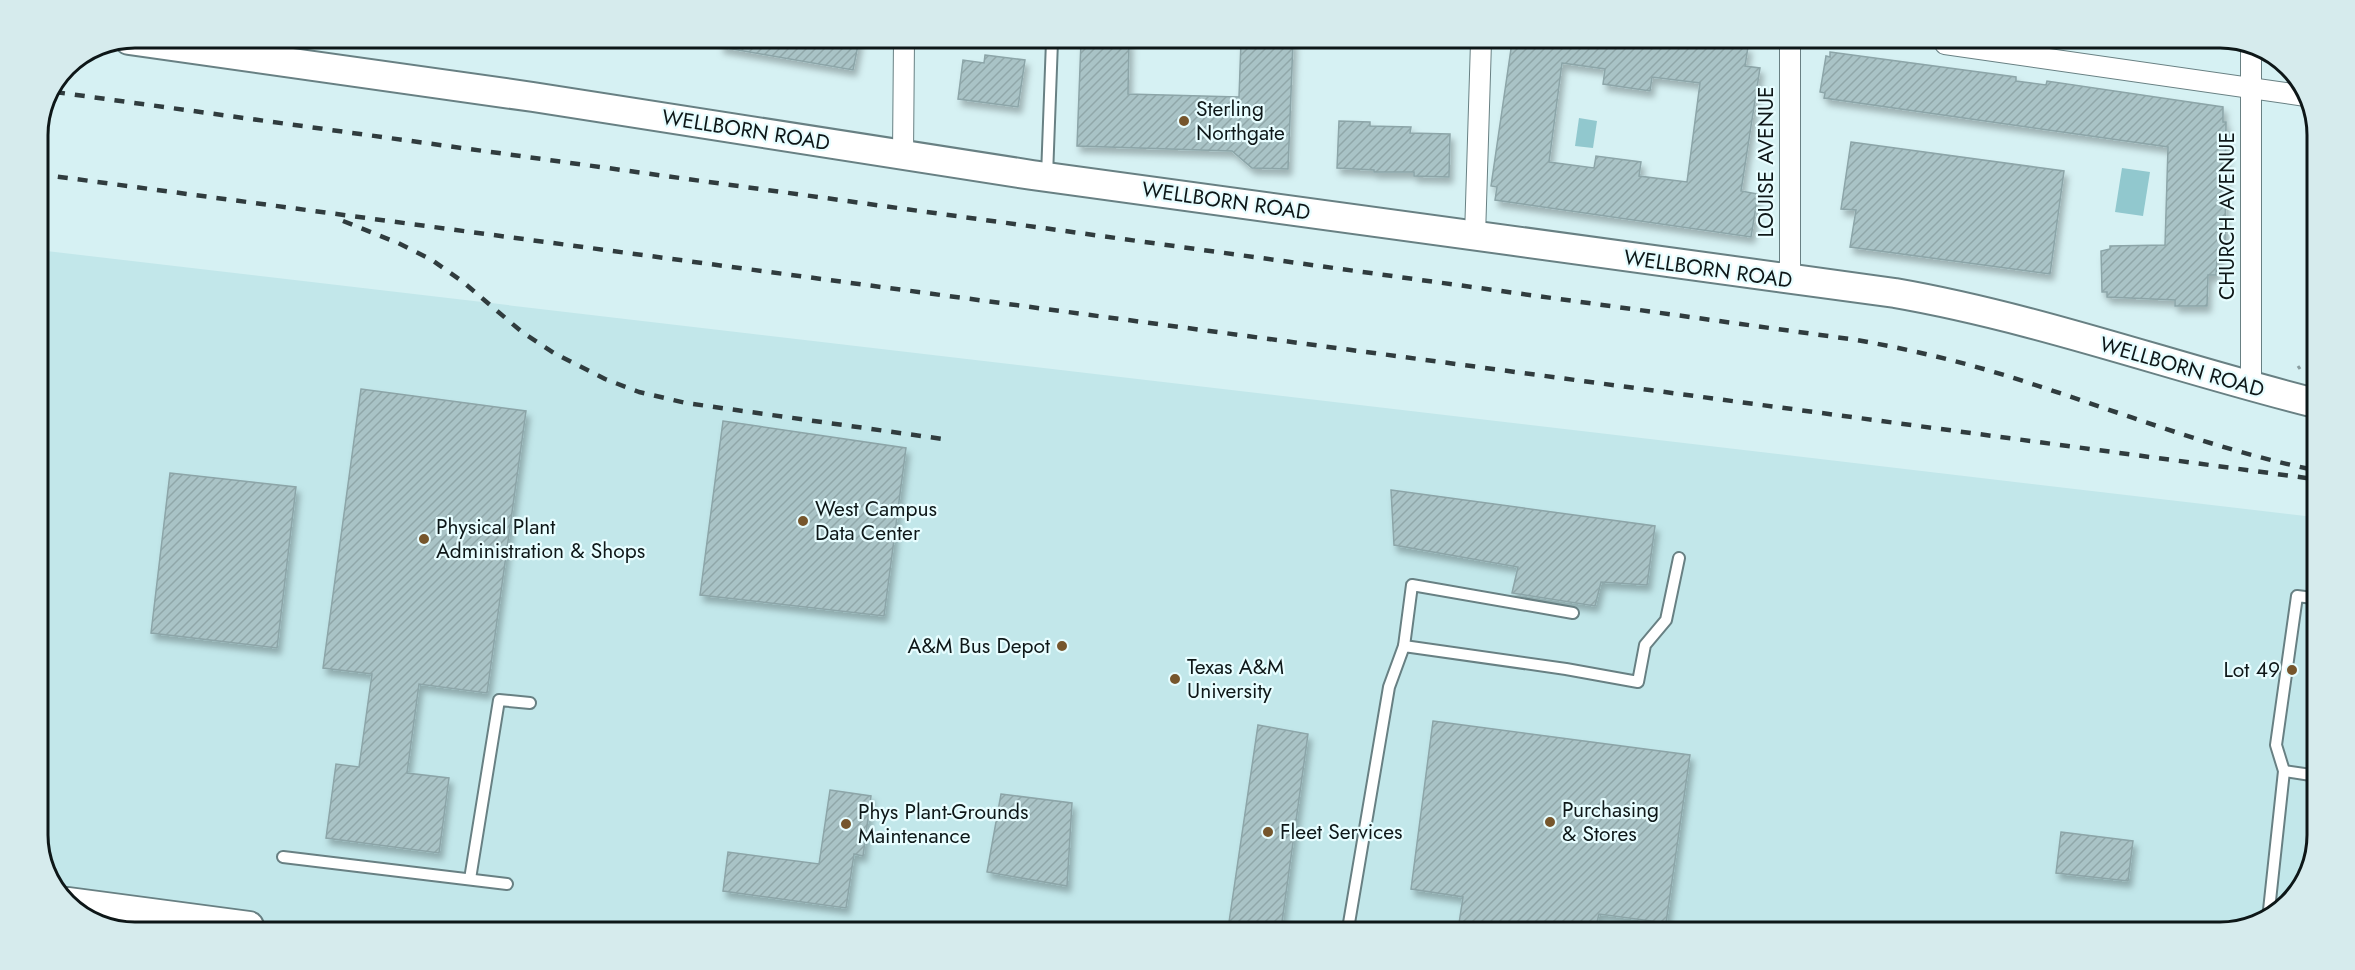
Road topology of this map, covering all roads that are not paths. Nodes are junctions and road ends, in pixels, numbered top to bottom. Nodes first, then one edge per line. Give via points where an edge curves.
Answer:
1 (219, 48) edge
2 (904, 48) edge
3 (1052, 48) edge
4 (1481, 48) edge
5 (1790, 48) edge
6 (1972, 48) edge
7 (2251, 54) edge
8 (2251, 89) junction
9 (2297, 95) edge
10 (903, 154) junction
11 (1047, 177) junction
12 (1475, 236) junction
13 (1790, 280) junction
14 (2251, 387) junction
15 (2307, 401) edge
16 (1679, 558) dead end
17 (2307, 597) edge
18 (1573, 613) dead end
19 (1404, 646) junction
20 (530, 703) dead end
21 (2284, 771) junction
22 (2307, 774) edge
23 (283, 857) dead end
24 (470, 879) junction
25 (507, 884) dead end
26 (2273, 903) edge
27 (83, 905) edge
28 (173, 921) edge
29 (188, 922) edge
30 (1349, 922) edge

1 - 10 main road, WELLBORN ROAD
2 - 10 street
3 - 11 lane
4 - 12 street
5 - 13 street, LOUISE AVENUE
6 - 8 street
7 - 8 street, CHURCH AVENUE
8 - 9 street
8 - 14 street, CHURCH AVENUE
10 - 11 main road, WELLBORN ROAD
11 - 12 main road, WELLBORN ROAD
12 - 13 main road, WELLBORN ROAD
13 - 14 main road, WELLBORN ROAD via 1895,293 1983,310
14 - 15 main road, WELLBORN ROAD
16 - 19 lane via 1666,620 1645,645 1638,682
17 - 21 lane via 2297,596 2276,745
18 - 19 lane via 1412,585
19 - 30 lane via 1389,687
20 - 24 lane via 499,700
21 - 22 lane
21 - 26 lane
23 - 24 lane
24 - 25 lane
27 - 28 main road
28 - 29 main road

